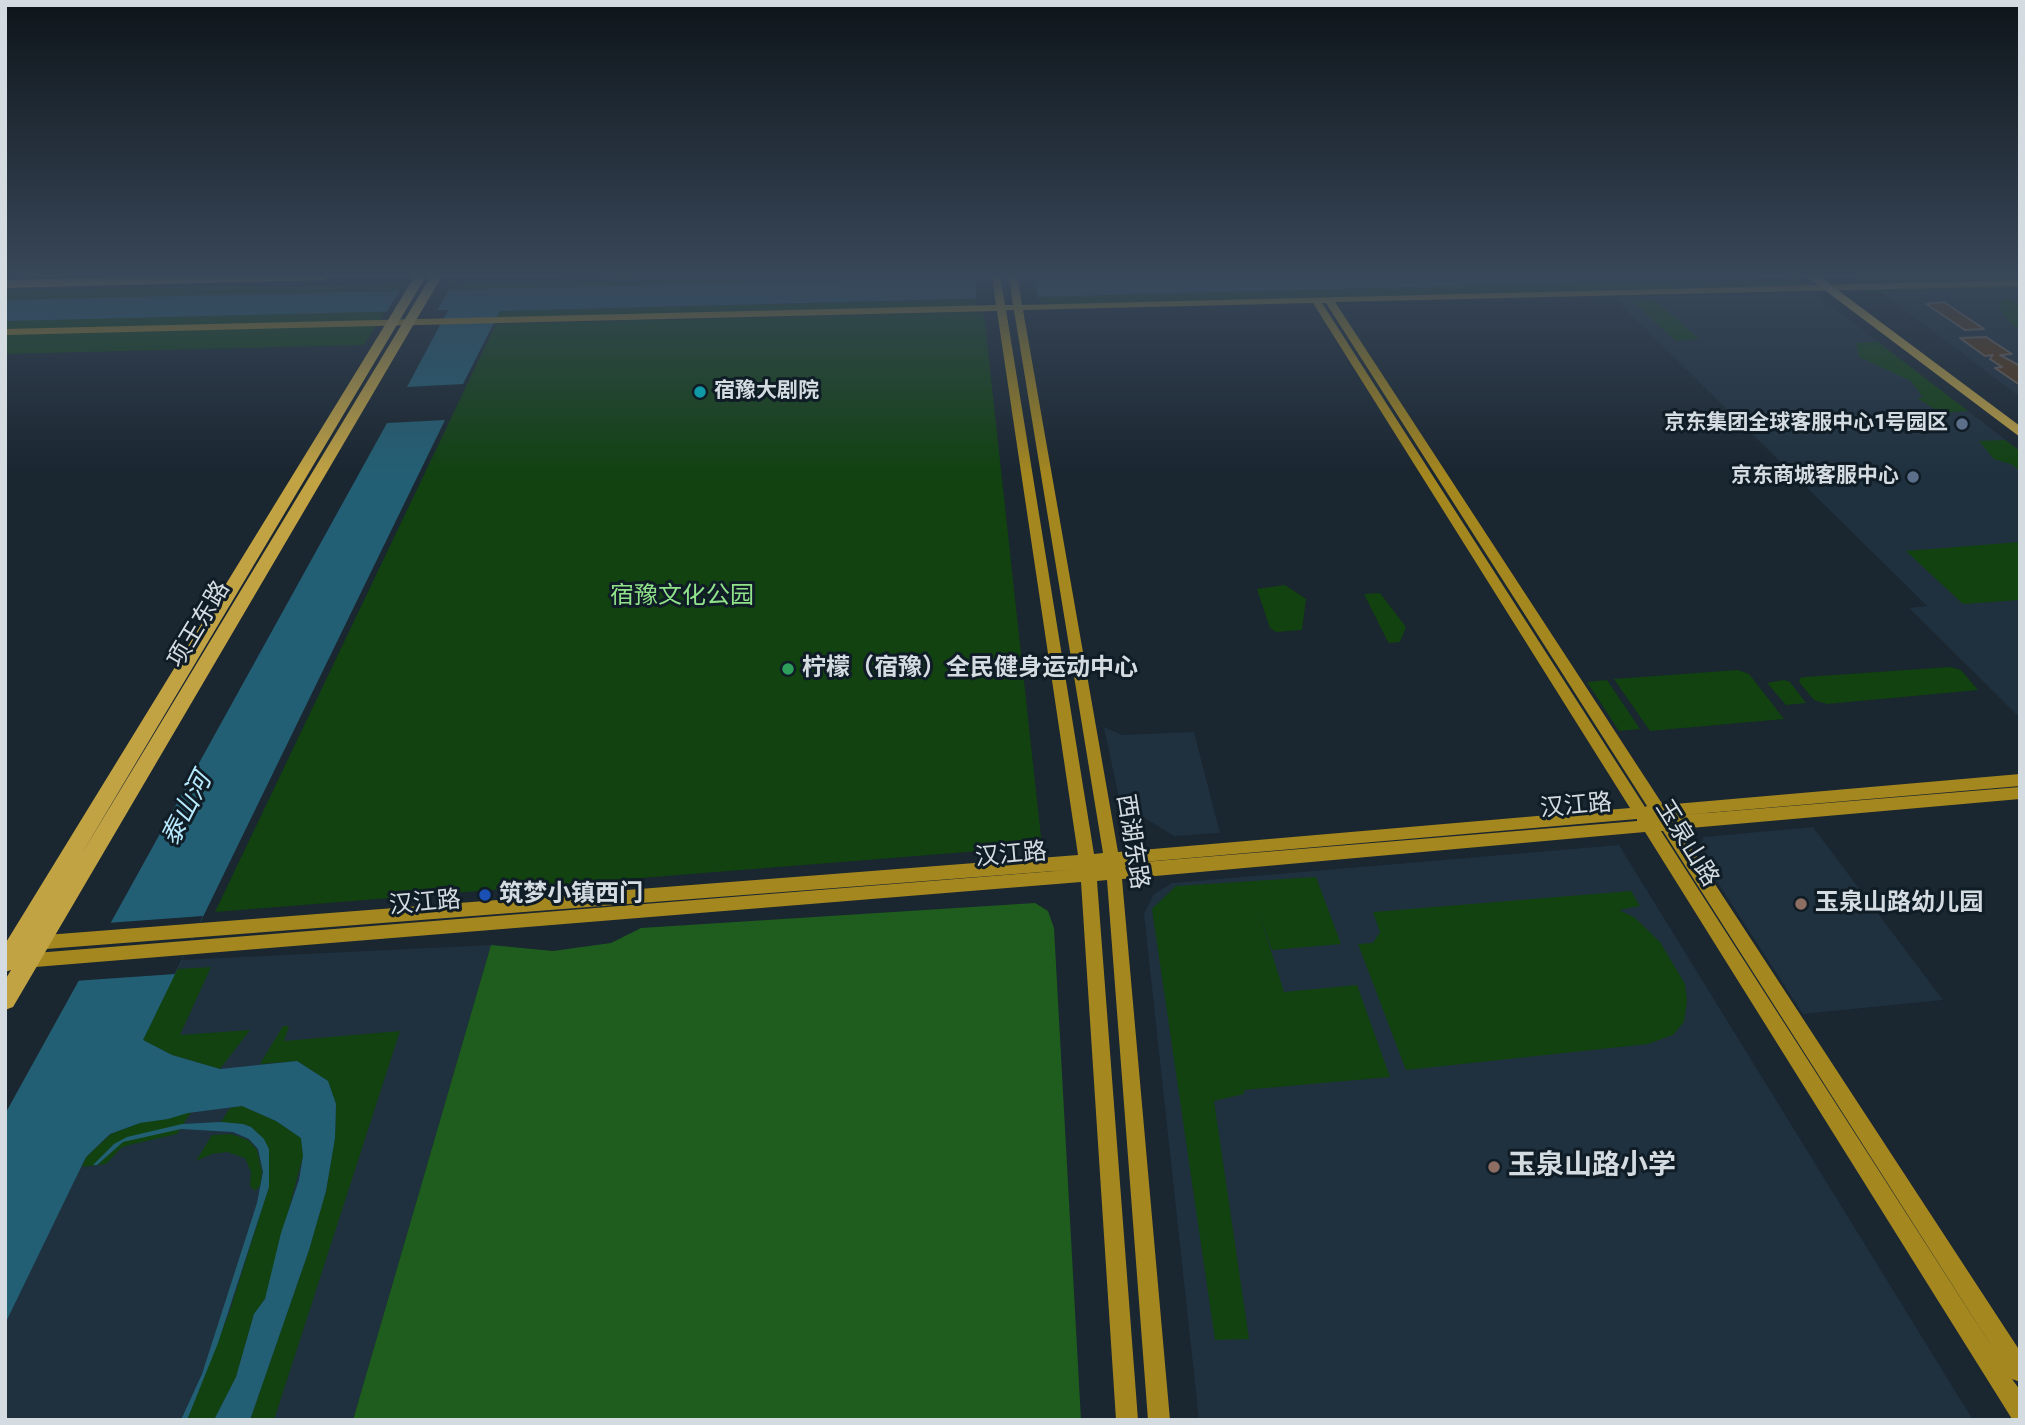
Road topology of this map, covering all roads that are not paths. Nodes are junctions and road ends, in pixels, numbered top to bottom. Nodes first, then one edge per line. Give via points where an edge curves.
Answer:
1 (389, 342) edge
2 (390, 342) edge
3 (1015, 342) edge
4 (1017, 342) edge
5 (1348, 342) edge
6 (1350, 342) edge
7 (1903, 342) edge
8 (1915, 342) edge
9 (2020, 420) edge
10 (2020, 433) edge
11 (2020, 780) edge
12 (2020, 793) edge
13 (1662, 817) junction
14 (1644, 819) junction
15 (1112, 866) junction
16 (1088, 868) junction
17 (39, 942) junction
18 (16, 944) junction
19 (28, 961) junction
20 (5, 963) edge
21 (5, 1000) edge
22 (2020, 1371) edge
23 (2020, 1411) edge
24 (1126, 1420) edge
25 (1159, 1420) edge

1 - 18 main road, 项王东路
2 - 17 main road, 项王东路
3 - 16 street, 西湖东路
4 - 15 street, 西湖东路
5 - 14 street, 玉泉山路
6 - 13 street, 玉泉山路
7 - 10 main road
8 - 9 main road
11 - 13 street, 汉江路
12 - 13 street, 汉江路
13 - 14 street, 汉江路
13 - 22 street, 玉泉山路
14 - 15 street, 汉江路
14 - 23 street, 玉泉山路
15 - 16 street, 汉江路
15 - 25 street, 西湖东路
16 - 17 street, 汉江路
16 - 19 street, 汉江路
16 - 24 street, 西湖东路
17 - 18 street, 汉江路
17 - 19 main road, 项王东路
18 - 20 main road, 项王东路
19 - 20 street, 汉江路
19 - 21 main road, 项王东路

